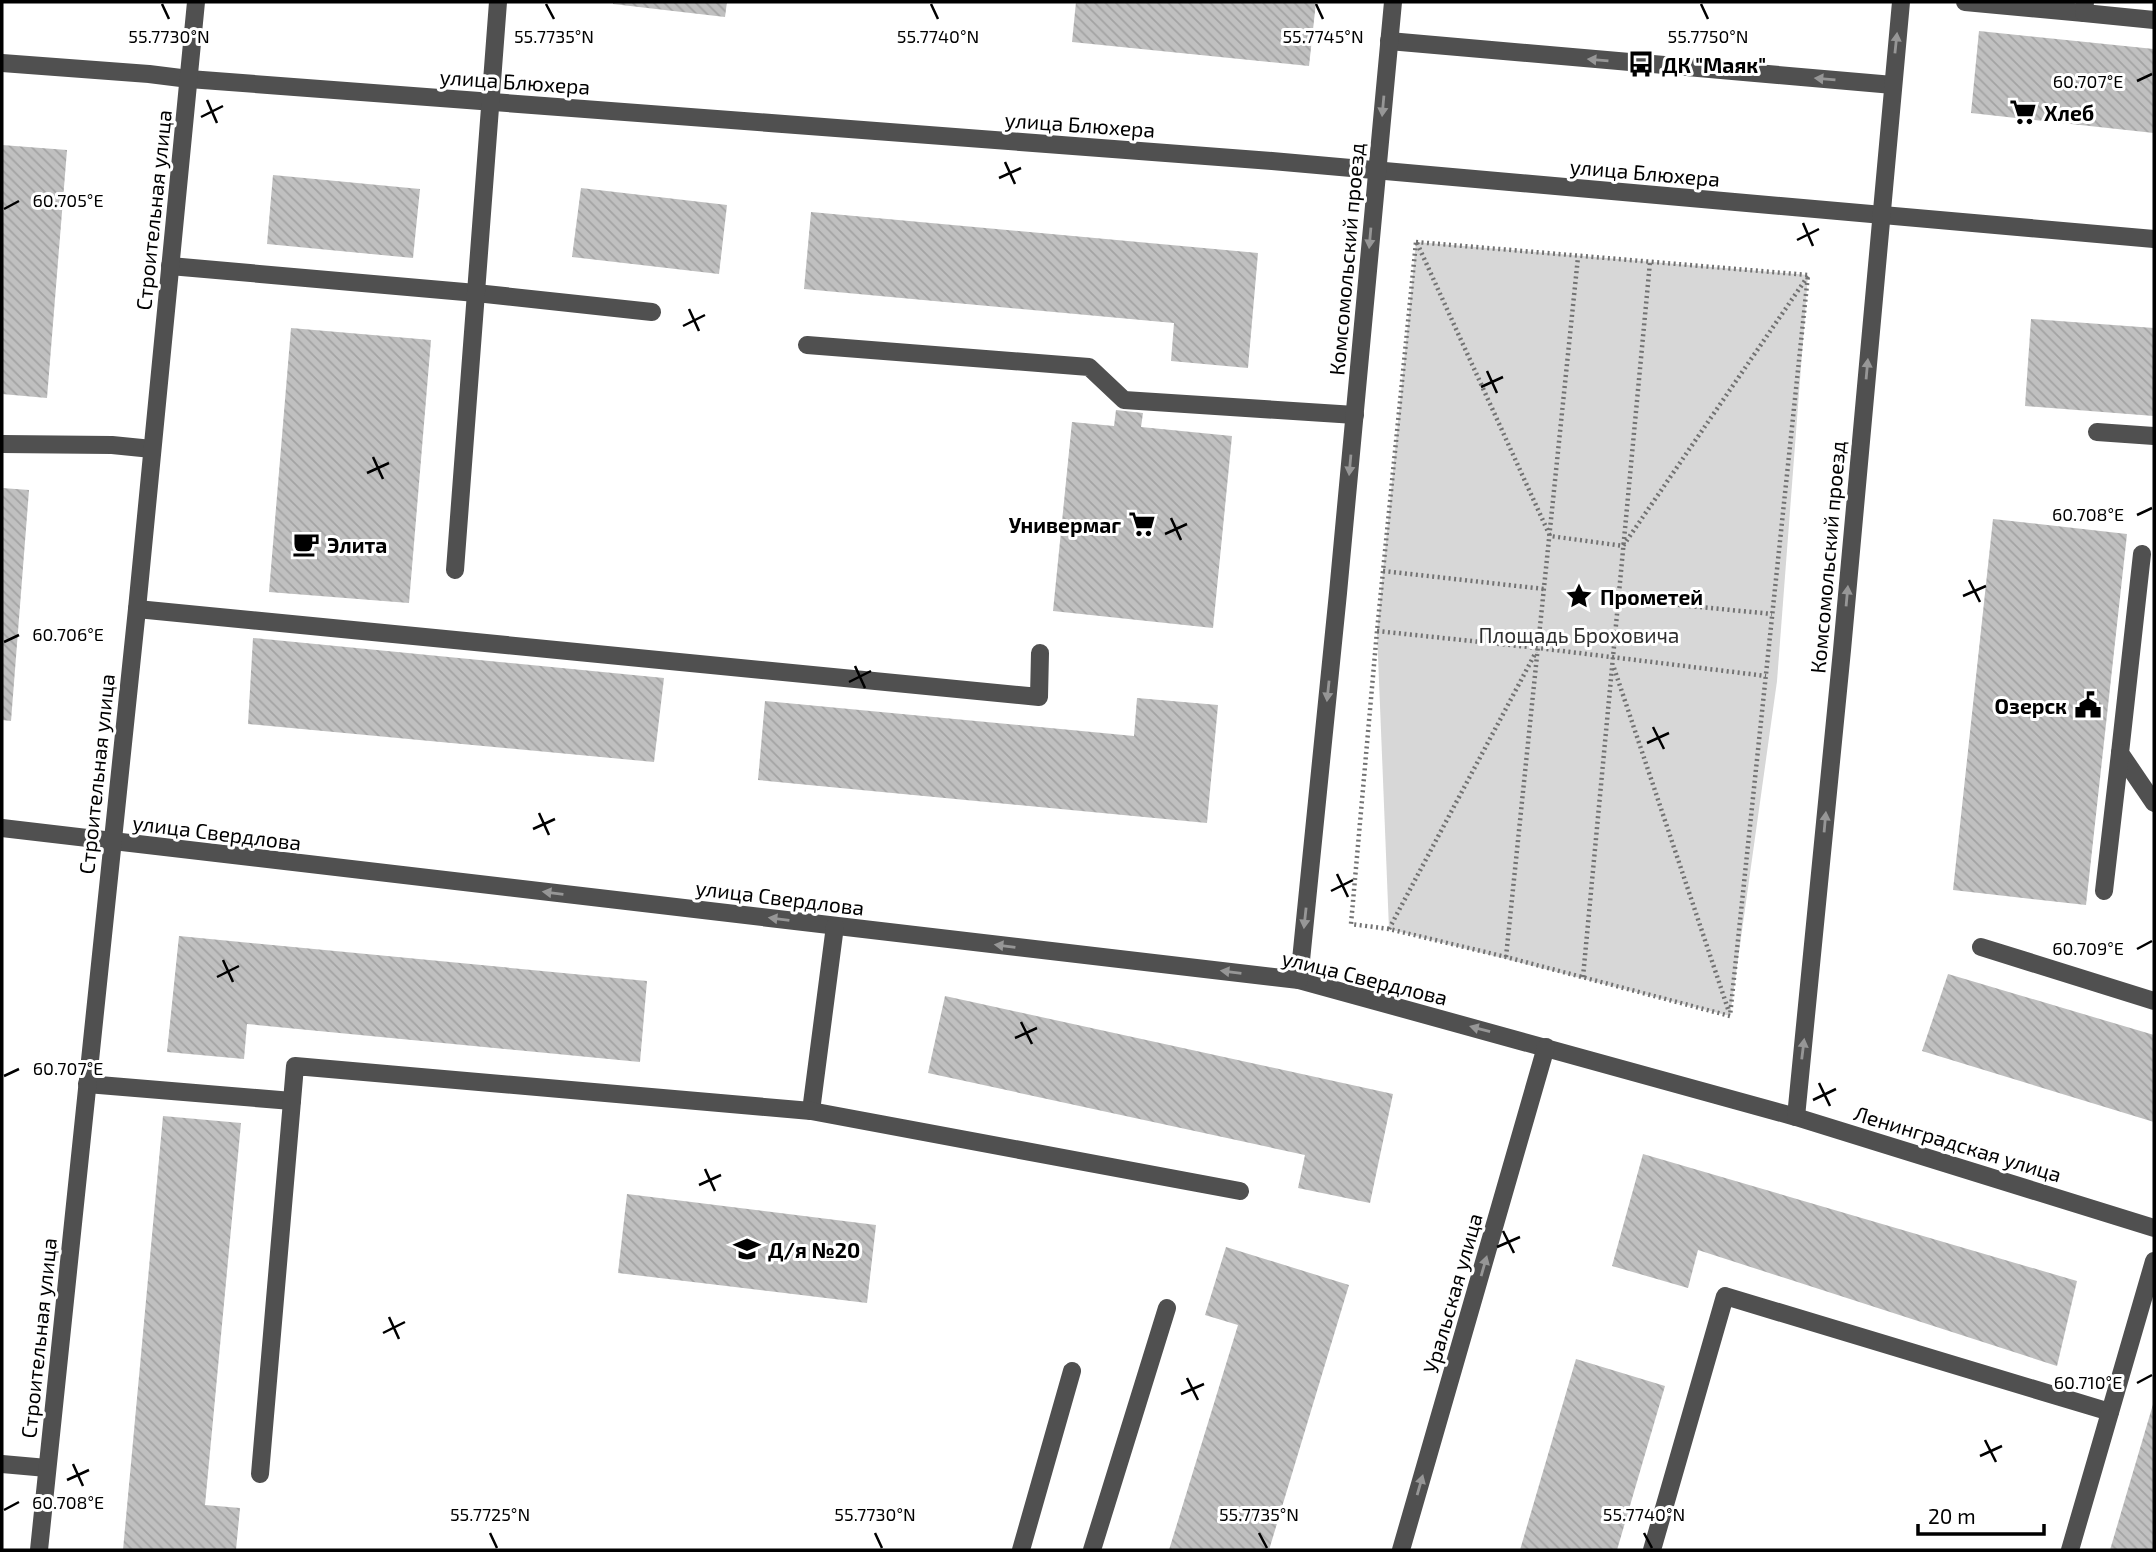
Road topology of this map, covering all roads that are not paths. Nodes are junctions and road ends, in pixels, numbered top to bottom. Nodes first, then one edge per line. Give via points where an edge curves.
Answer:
1 (197, 2) edge
2 (498, 2) edge
3 (1393, 2) edge
4 (1901, 2) edge
5 (1965, 2) edge
6 (2084, 7) edge
7 (2154, 20) edge
8 (1389, 41) junction
9 (2, 63) edge
10 (189, 79) junction
11 (1892, 85) junction
12 (490, 102) junction
13 (1377, 170) junction
14 (1881, 216) junction
15 (2154, 239) edge
16 (170, 266) junction
17 (476, 293) junction
18 (652, 312) dead end
19 (807, 345) dead end
20 (1355, 415) junction
21 (2096, 432) dead end
22 (2154, 436) edge
23 (2, 444) edge
24 (152, 449) junction
25 (2142, 554) dead end
26 (455, 570) dead end
27 (137, 609) junction
28 (1040, 653) dead end
29 (2120, 753) junction
30 (2154, 803) edge
31 (2, 828) edge
32 (112, 842) junction
33 (2104, 891) dead end
34 (835, 926) junction
35 (1980, 947) dead end
36 (1299, 980) junction
37 (2154, 1001) edge
38 (1546, 1047) junction
39 (87, 1084) junction
40 (292, 1101) junction
41 (811, 1111) junction
42 (1796, 1116) junction
43 (1240, 1191) dead end
44 (2154, 1228) edge
45 (2154, 1261) edge
46 (1167, 1308) dead end
47 (1072, 1371) dead end
48 (2110, 1412) junction
49 (2, 1464) edge
50 (47, 1468) junction
51 (260, 1474) dead end
52 (39, 1550) edge
53 (1021, 1550) edge
54 (1093, 1550) edge
55 (1401, 1550) edge
56 (1652, 1550) edge
57 (2070, 1550) edge

1 - 10 street, Строительная улица
2 - 12 street
3 - 8 street, Комсомольский проезд
11 -> 4 street, Комсомольский проезд
5 - 6 street
6 - 7 street
11 -> 8 street
8 -> 13 street, Комсомольский проезд
9 - 10 street, улица Блюхера
10 - 12 street, улица Блюхера
10 - 16 street, Строительная улица
11 - 14 street, Комсомольский проезд
12 - 13 street, улица Блюхера
12 - 17 street
13 - 14 street, улица Блюхера
13 -> 20 street, Комсомольский проезд
14 - 15 street, улица Блюхера
42 -> 14 street, Комсомольский проезд
16 - 17 street
16 - 24 street, Строительная улица
17 - 18 street
17 - 26 street
19 - 20 street via 1089,367 1124,400
20 -> 36 street, Комсомольский проезд
21 - 22 street
23 - 24 street
24 - 27 street, Строительная улица
25 - 29 street
27 - 28 street via 1039,697
27 - 32 street, Строительная улица
29 - 30 street
29 - 33 street
31 - 32 street, улица Свердлова
34 -> 32 street, улица Свердлова
32 - 39 street, Строительная улица
36 -> 34 street, улица Свердлова
34 - 41 street
35 - 37 street
38 -> 36 street, улица Свердлова
38 - 42 street, Ленинградская улица
55 -> 38 street, Уральская улица
39 - 40 street
39 - 50 street, Строительная улица
40 - 41 street via 295,1066
40 - 51 street
41 - 43 street
42 - 44 street, Ленинградская улица
45 - 48 street
46 - 54 street
47 - 53 street
48 - 56 street via 1725,1296
48 - 57 street
49 - 50 street
50 - 52 street, Строительная улица

